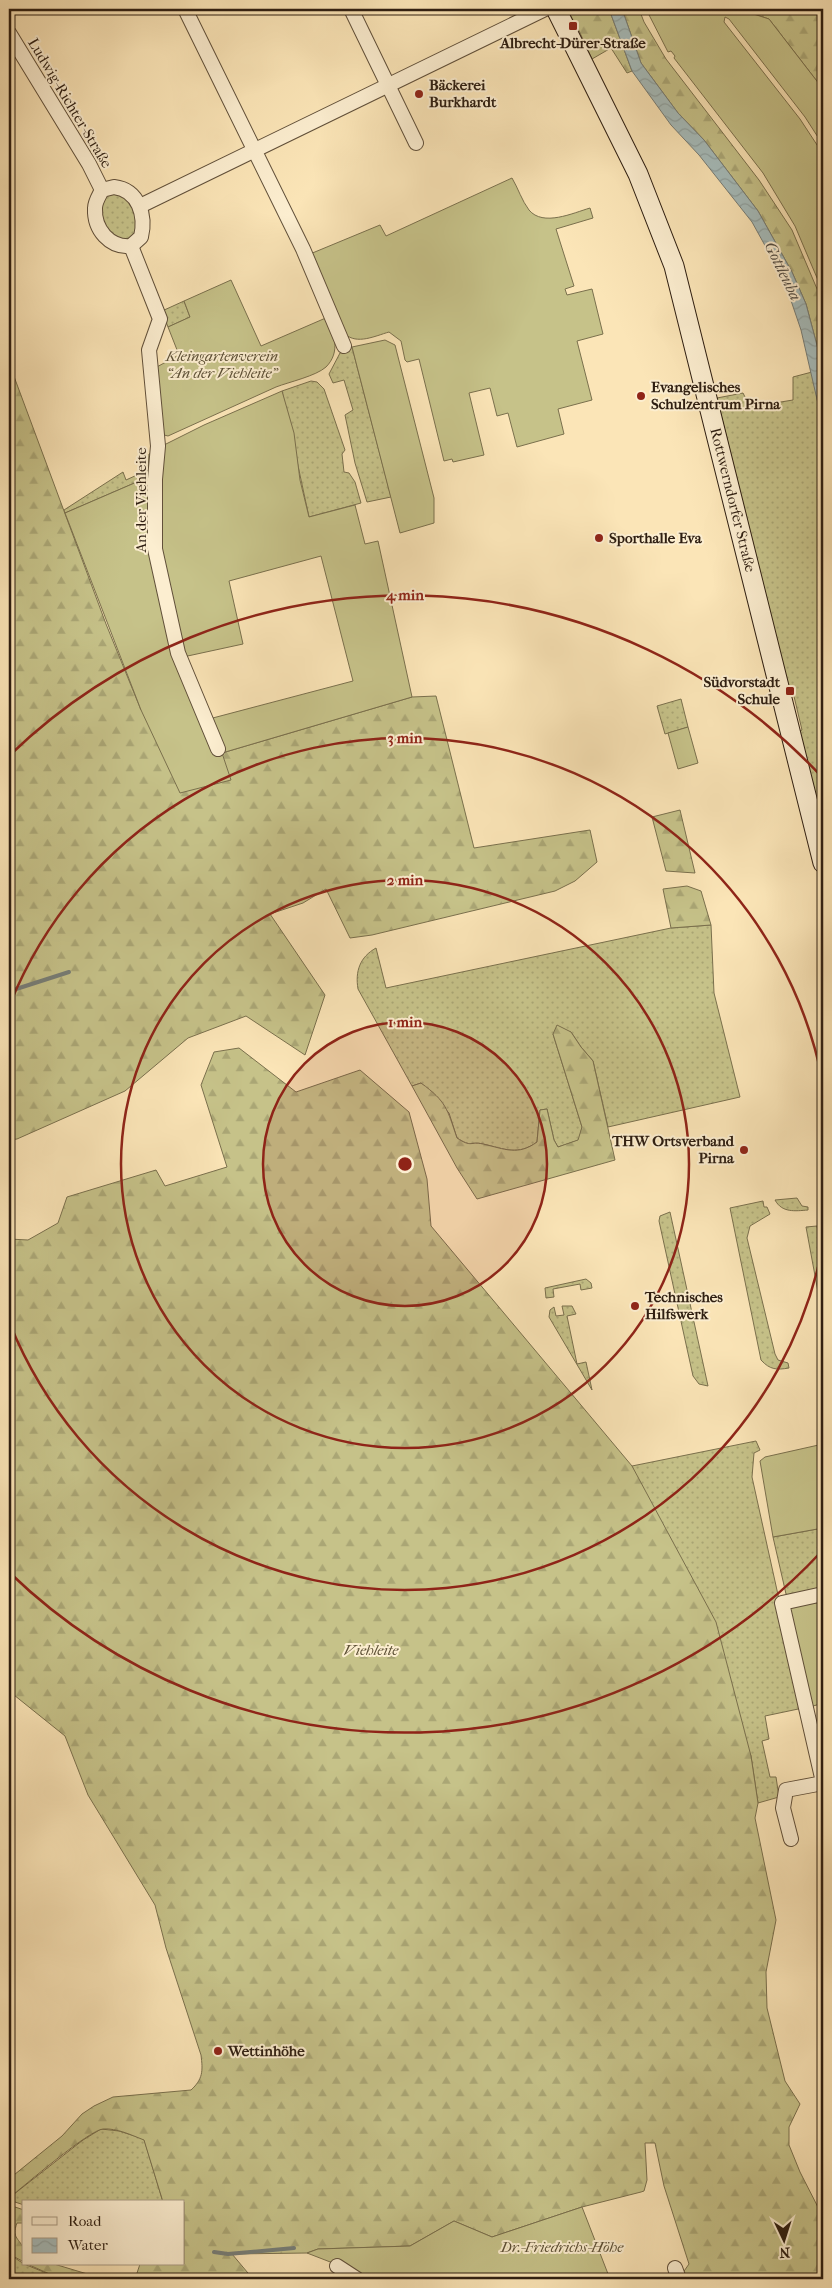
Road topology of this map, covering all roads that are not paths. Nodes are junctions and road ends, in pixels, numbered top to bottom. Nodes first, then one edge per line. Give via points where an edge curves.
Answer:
1 (185, 9) edge
2 (351, 9) edge
3 (545, 9) edge
4 (556, 9) edge
5 (9, 33) edge
6 (387, 86) junction
7 (416, 143) dead end
8 (256, 149) junction
9 (102, 190) junction
10 (140, 206) junction
11 (132, 246) junction
12 (344, 346) dead end
13 (218, 749) dead end
14 (823, 863) edge
15 (823, 1594) edge
16 (823, 1782) edge
17 (791, 1839) dead end
18 (337, 2266) dead end
19 (357, 2279) edge

1 - 8 street
2 - 6 street
3 - 6 street
4 - 14 main road, Rottwerndorfer Straße via 638,174 674,266
5 - 9 street, Ludwig-Richter-Straße
6 - 7 street
6 - 8 street
8 - 10 street
8 - 12 street
9 - 10 street via 122,188
9 - 11 street via 95,209 98,227 109,242 117,246
10 - 11 street via 143,214 141,237
11 - 13 street, An der Viehleite via 160,318 149,350 158,446 155,549 178,653
15 - 16 street via 782,1603
16 - 17 street via 786,1790 784,1808
18 - 19 street

